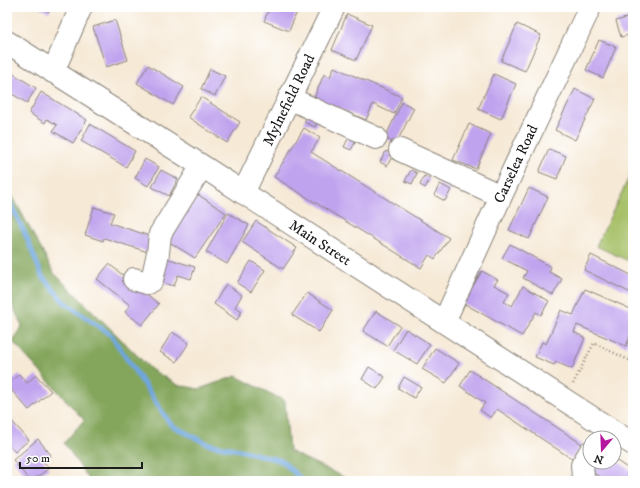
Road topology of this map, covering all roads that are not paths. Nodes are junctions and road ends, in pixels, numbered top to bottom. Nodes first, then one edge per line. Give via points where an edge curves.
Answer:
1 (81, 7) edge
2 (334, 7) edge
3 (590, 7) edge
4 (7, 42) edge
5 (53, 72) junction
6 (289, 98) junction
7 (376, 138) dead end
8 (400, 150) dead end
9 (202, 166) junction
10 (243, 193) junction
11 (501, 196) junction
12 (134, 279) dead end
13 (444, 322) junction
14 (598, 430) edge
15 (622, 440) edge
16 (632, 443) edge
17 (582, 470) edge
18 (582, 481) edge

1 - 5 street
2 - 6 street, Mylnefield Road
3 - 11 street, Carselea Road
4 - 5 street, Main Street
5 - 9 street, Main Street
6 - 7 street
6 - 10 street, Mylnefield Road
8 - 11 street
9 - 10 street, Main Street
9 - 12 street via 160,234 152,280 147,284
10 - 13 street, Main Street
11 - 13 street, Carselea Road
13 - 14 street, Main Street via 564,401
15 - 16 street, Main Street
17 - 18 street

